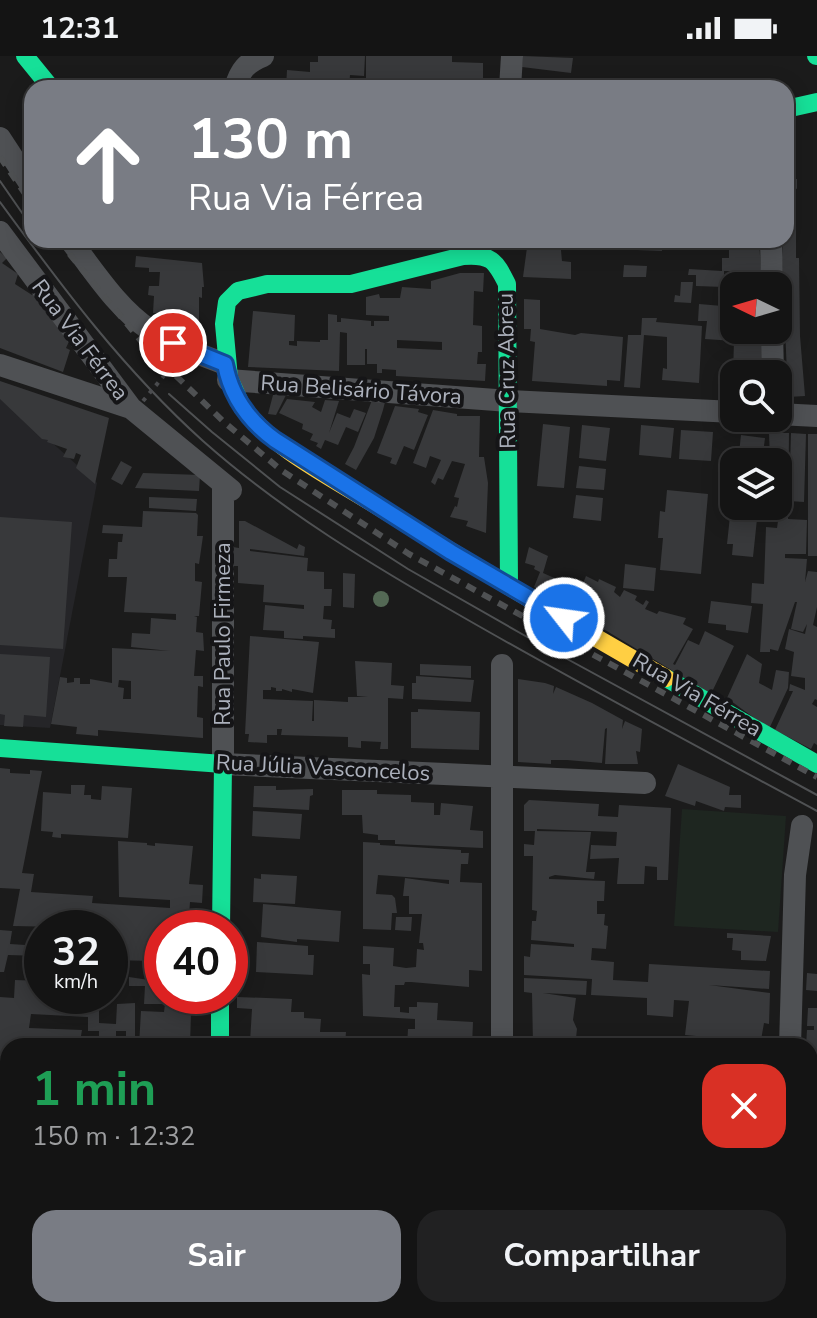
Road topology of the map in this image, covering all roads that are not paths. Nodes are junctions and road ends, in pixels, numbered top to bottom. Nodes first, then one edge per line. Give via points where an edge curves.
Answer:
1 (25, 56) edge
2 (263, 56) edge
3 (512, 56) edge
4 (44, 80) edge
5 (238, 80) edge
6 (510, 80) edge
7 (817, 102) edge
8 (794, 107) edge
9 (0, 138) edge
10 (24, 175) edge
11 (0, 232) edge
12 (76, 248) edge
13 (771, 248) edge
14 (772, 272) edge
15 (0, 365) edge
16 (227, 372) junction
17 (509, 401) junction
18 (137, 404) junction
19 (720, 411) edge
20 (792, 415) edge
21 (817, 416) edge
22 (509, 586) junction
23 (502, 665) dead end
24 (0, 748) edge
25 (223, 764) junction
26 (817, 764) edge
27 (502, 777) junction
28 (645, 783) dead end
29 (802, 826) dead end
30 (221, 910) edge
31 (220, 1014) edge
32 (220, 1038) edge
33 (502, 1038) edge
34 (790, 1038) edge

1 - 4 main road
2 - 5 street via 249,62
3 - 6 street
7 - 8 main road
9 - 10 street
11 - 18 street, Rua Via Férrea
12 - 16 street via 149,329
13 - 14 street
15 - 18 street
16 - 17 street, Rua Belisário Távora
16 - 17 main road, Rua Cruz Abreu via 225,305 238,291 346,284 471,254 496,264 507,284
16 - 22 main road, Rua Via Férrea via 245,412 259,428
17 - 19 street, Rua Belisário Távora
17 - 22 main road, Rua Cruz Abreu
18 - 25 street, Rua Paulo Firmeza via 227,488
20 - 21 street
22 - 26 main road, Rua Via Férrea
23 - 27 street
24 - 25 main road, Rua Júlia Vasconcelos
25 - 27 street, Rua Júlia Vasconcelos
25 - 30 main road, Rua Paulo Firmeza
27 - 28 street, Rua Júlia Vasconcelos
27 - 33 street
29 - 34 street via 795,875
31 - 32 main road

